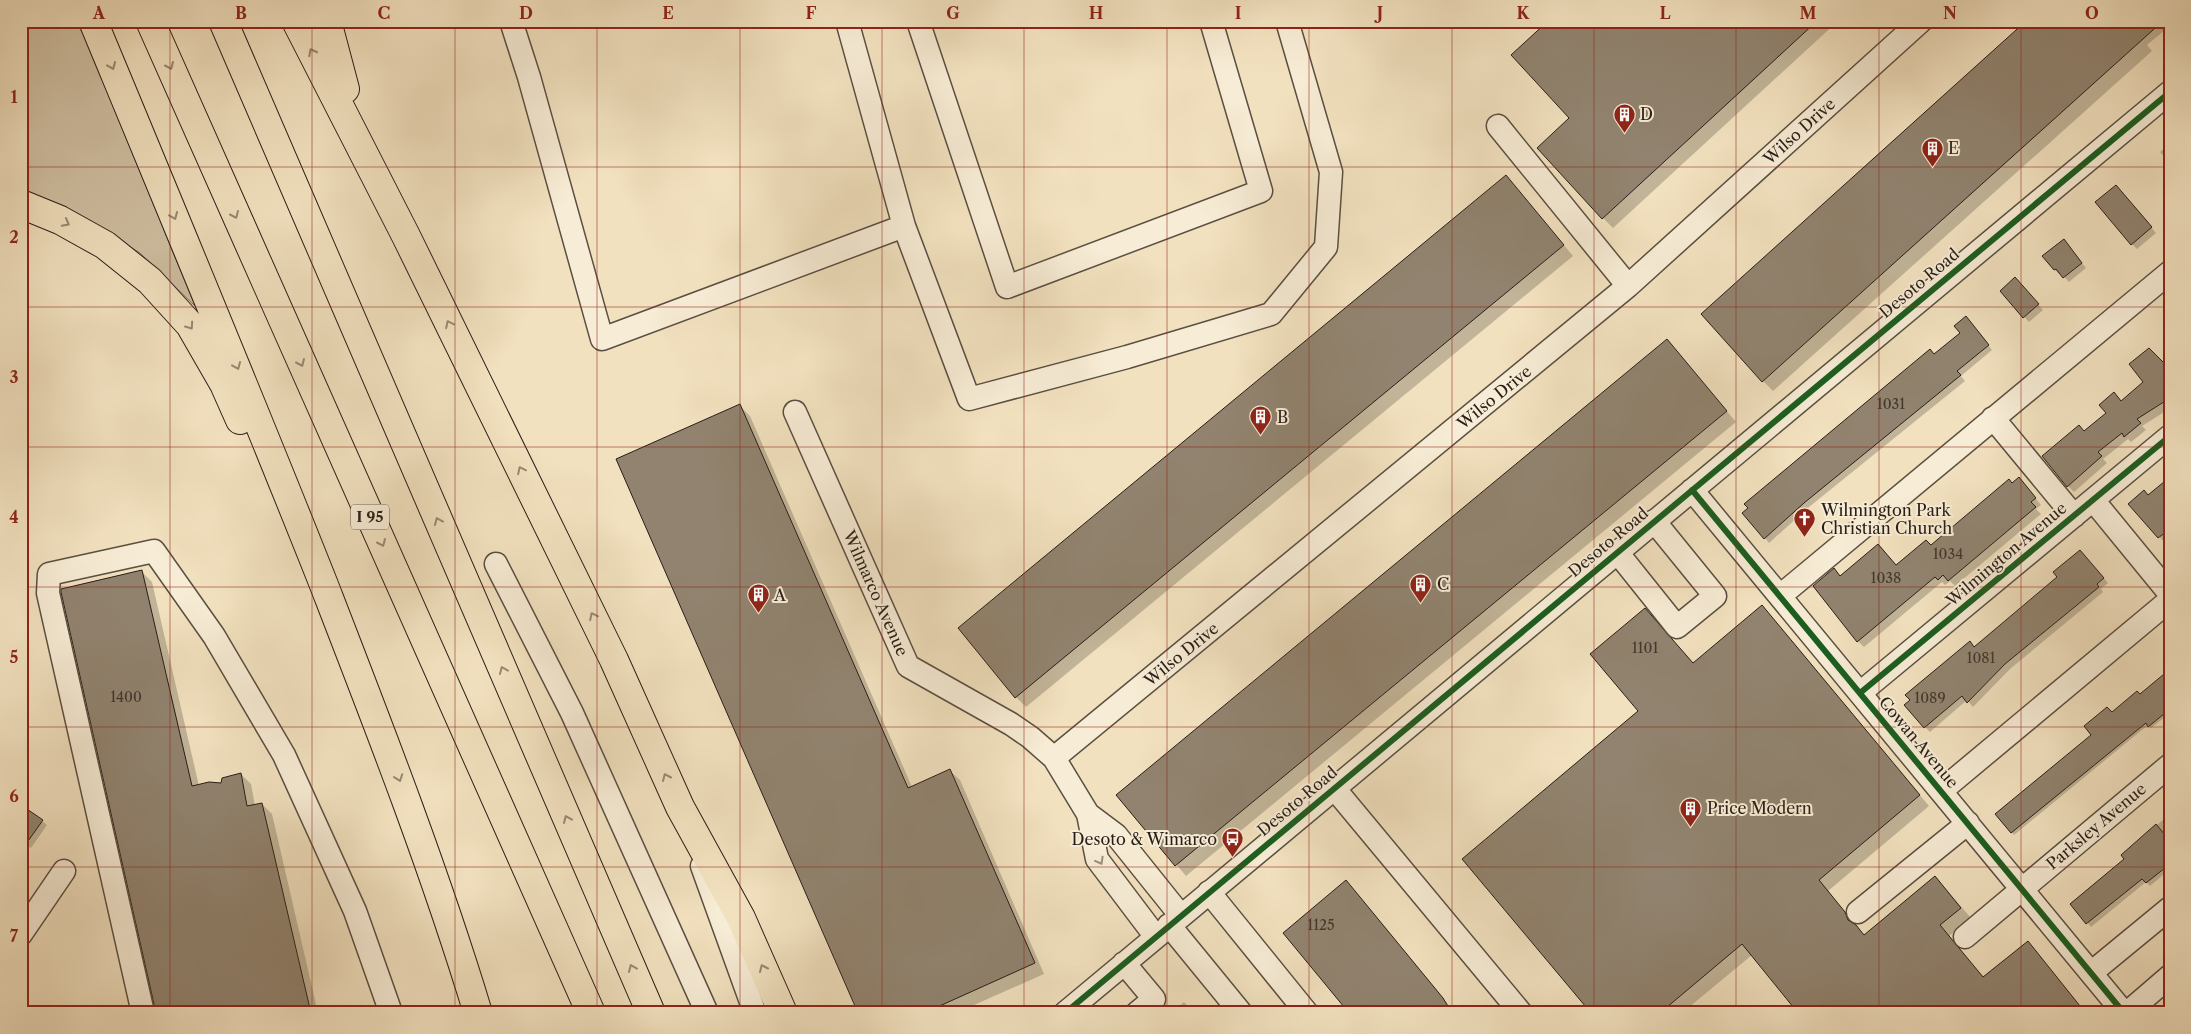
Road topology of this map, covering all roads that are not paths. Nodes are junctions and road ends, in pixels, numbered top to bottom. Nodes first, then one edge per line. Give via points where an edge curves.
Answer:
1 (93, 21) edge
2 (150, 21) edge
3 (223, 21) edge
4 (296, 21) edge
5 (327, 21) edge
6 (511, 21) edge
7 (847, 21) edge
8 (918, 21) edge
9 (1211, 21) edge
10 (1287, 21) edge
11 (1921, 21) edge
12 (2170, 92) edge
13 (1498, 126) dead end
14 (21, 204) edge
15 (904, 226) junction
16 (406, 236) junction
17 (2170, 272) edge
18 (1628, 286) junction
19 (795, 412) dead end
20 (1993, 418) junction
21 (2170, 436) edge
22 (1692, 490) junction
23 (2093, 500) junction
24 (2074, 516) junction
25 (1654, 521) junction
26 (1617, 552) junction
27 (496, 564) dead end
28 (2170, 594) edge
29 (1780, 596) junction
30 (2170, 600) edge
31 (1860, 693) junction
32 (389, 752) junction
33 (1054, 758) junction
34 (2170, 764) edge
35 (1334, 788) junction
36 (1941, 790) junction
37 (680, 807) junction
38 (1088, 814) junction
39 (1968, 823) junction
40 (64, 871) dead end
41 (2021, 888) junction
42 (1208, 892) junction
43 (2170, 908) edge
44 (1858, 912) dead end
45 (1168, 926) junction
46 (21, 934) edge
47 (1965, 937) dead end
48 (1124, 963) junction
49 (2091, 973) junction
50 (2170, 976) edge
51 (143, 1013) edge
52 (391, 1013) edge
53 (478, 1013) edge
54 (591, 1013) edge
55 (651, 1013) edge
56 (707, 1013) edge
57 (755, 1013) edge
58 (783, 1013) edge
59 (1064, 1013) edge
60 (1138, 1013) edge
61 (1241, 1013) edge
62 (1307, 1013) edge
63 (1521, 1013) edge
64 (2126, 1013) edge

1 -> 32 highway via 241,376
2 -> 54 highway, I 95
55 -> 3 highway
16 -> 4 highway
5 - 16 highway via 345,90
6 - 15 street via 602,339
7 - 15 street
8 - 9 street via 1007,287 1261,191
10 - 15 street via 1331,172 1326,246 1270,314 1127,357 969,399
11 - 18 street, Wilso Drive
12 - 22 street, Desoto Road
13 - 18 street
14 -> 32 highway via 105,244 150,281 190,324 224,384
37 -> 16 highway via 614,660
17 - 20 street
18 - 33 street, Wilso Drive
19 - 33 street, Wilmarco Avenue via 908,666 1011,724
20 - 24 street
20 - 29 street
21 - 23 street, Wilmington Avenue
22 - 25 street, Desoto Road
22 - 29 street, Cowan Avenue
23 - 24 street, Wilmington Avenue
23 - 28 street
24 - 31 street, Wilmington Avenue
25 - 26 street, Desoto Road
25 - 26 street via 1715,596 1677,626
26 - 35 street, Desoto Road
27 - 56 street via 572,712
29 - 31 street, Cowan Avenue
30 - 36 street
31 - 36 street, Cowan Avenue
32 -> 53 highway via 451,925
33 - 38 street, Wilmarco Avenue
34 - 41 street, Parksley Avenue
35 - 42 street, Desoto Road
35 - 63 street
36 - 39 street, Cowan Avenue
37 - 57 street
58 -> 37 highway via 741,918
38 - 45 street, Wilmarco Avenue via 1116,835
38 -> 45 street, Wilmarco Avenue via 1097,859
39 - 41 street, Cowan Avenue
39 - 44 street
40 - 46 street
41 - 47 street, Parksley Avenue
41 - 49 street, Cowan Avenue
42 - 45 street, Desoto Road
42 - 62 street
43 - 49 street
45 - 48 street, Desoto Road
45 - 61 street, Wilmarco Avenue
48 - 59 street, Desoto Road
48 - 60 street via 1154,999
49 - 64 street, Cowan Avenue
50 - 64 street
51 - 52 street via 48,593 49,574 154,551 214,636 284,755 355,911

